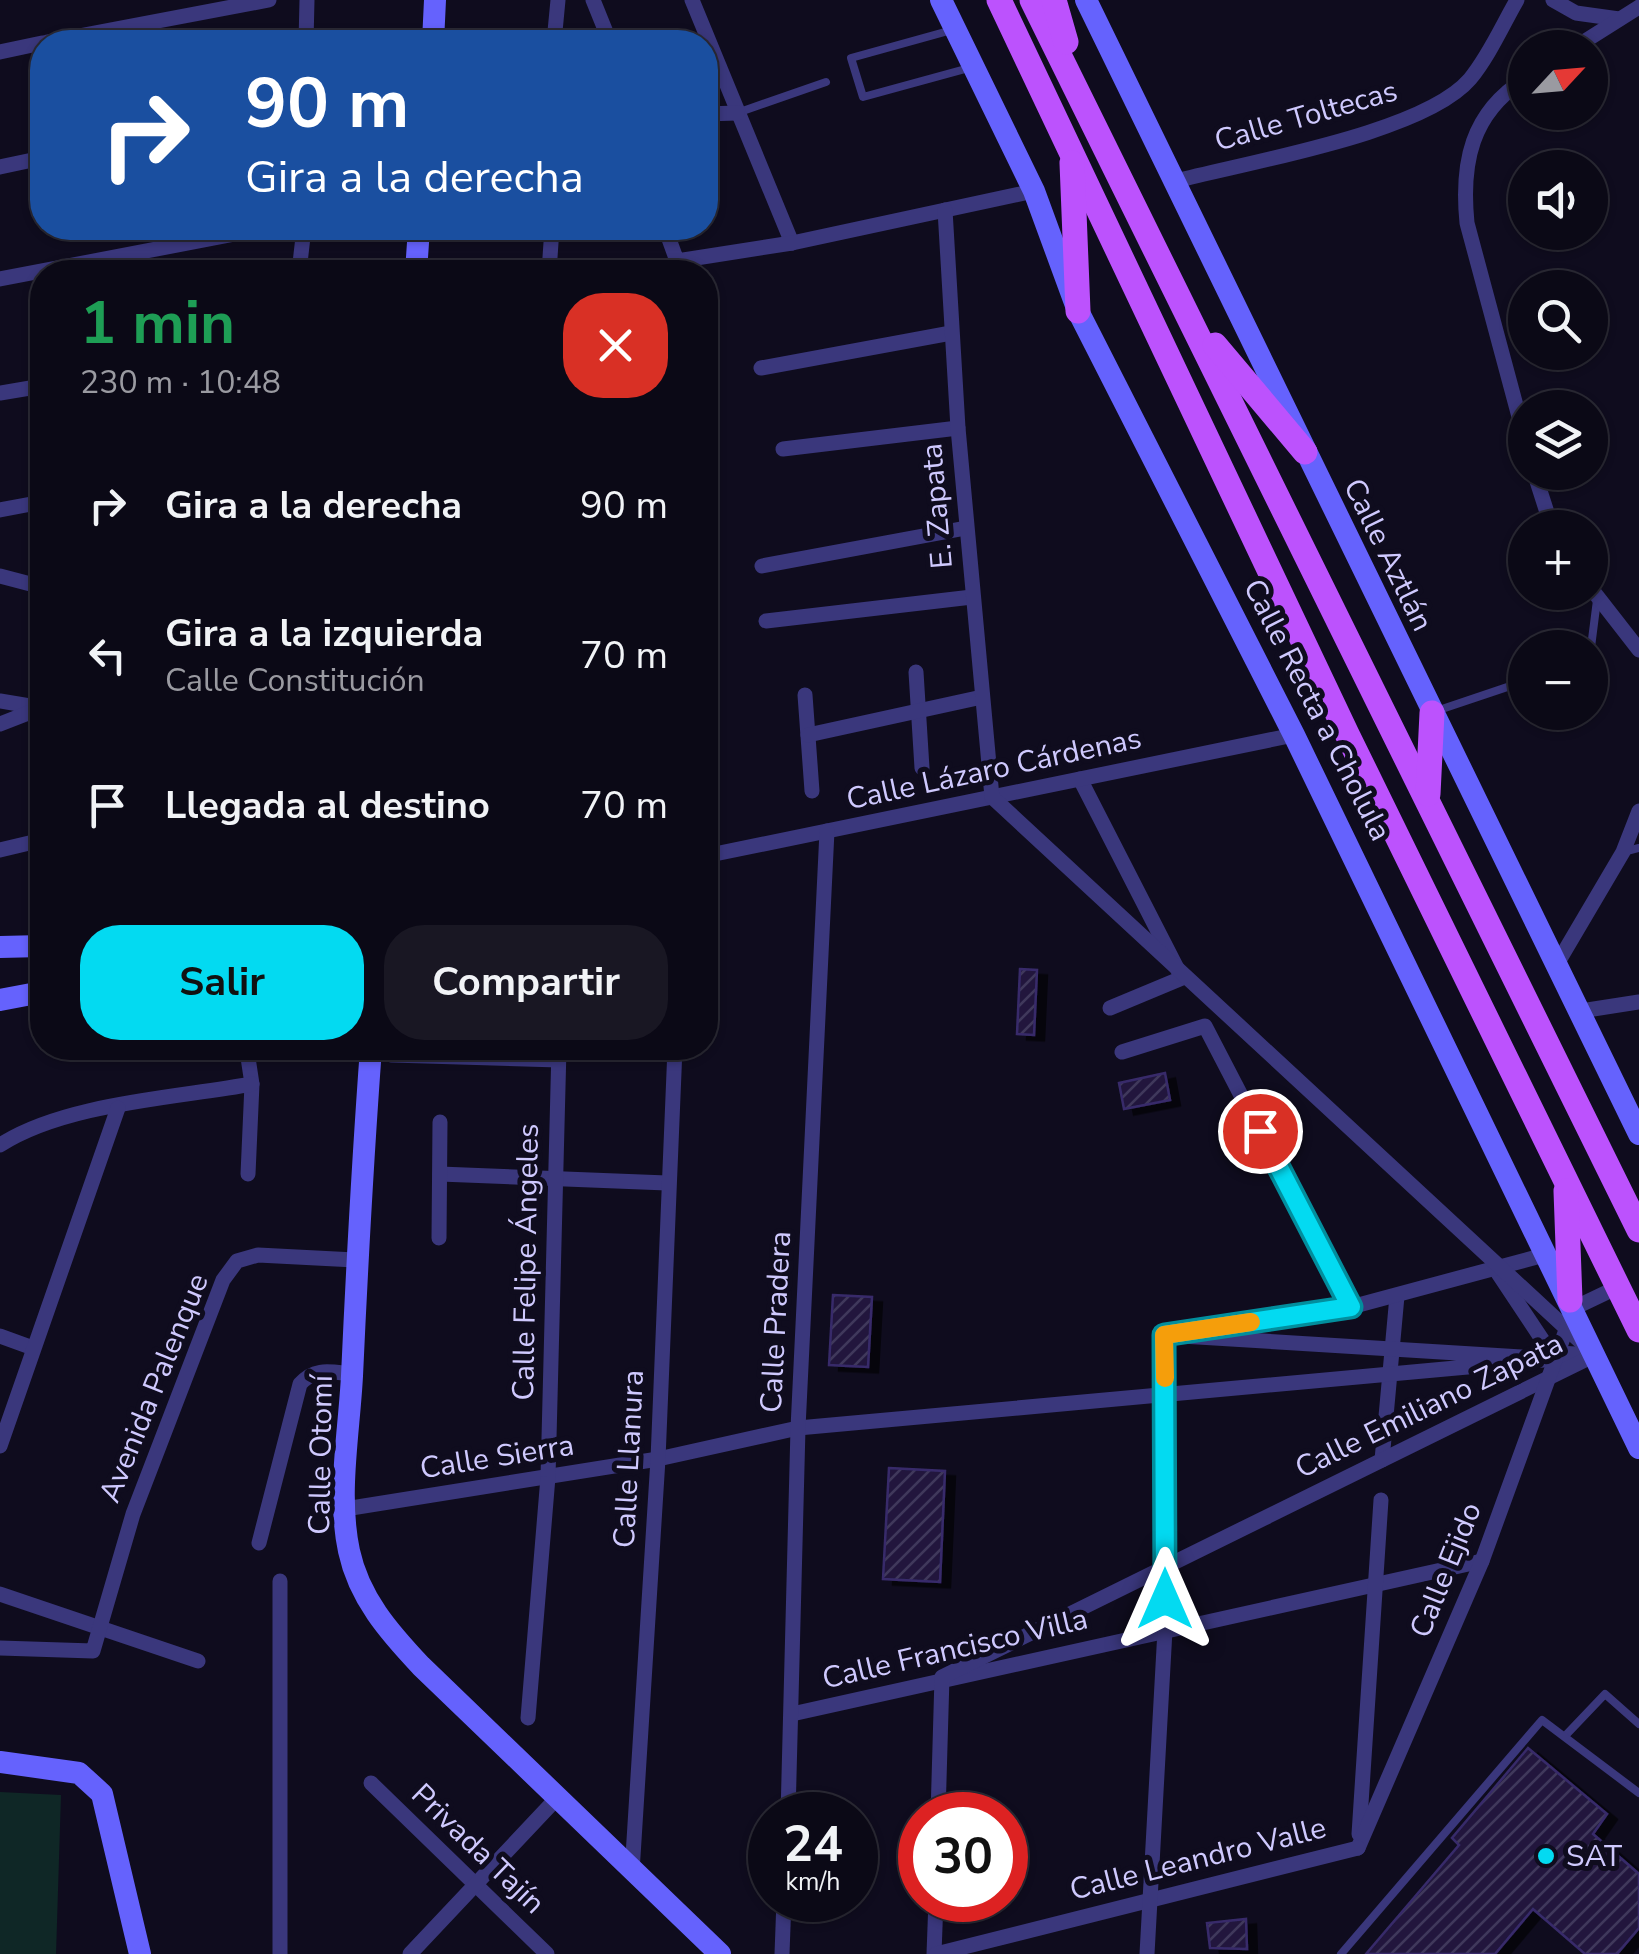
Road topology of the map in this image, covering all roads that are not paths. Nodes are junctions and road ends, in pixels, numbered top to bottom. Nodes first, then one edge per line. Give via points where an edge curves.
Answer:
1 (269, 0) edge
2 (307, 0) edge
3 (435, 0) edge
4 (558, 0) edge
5 (593, 0) edge
6 (692, 0) edge
7 (940, 0) edge
8 (999, 0) edge
9 (1032, 0) edge
10 (1054, 0) edge
11 (1086, 0) edge
12 (1517, 0) edge
13 (1553, 0) edge
14 (1639, 7) edge
15 (1619, 19) junction
16 (955, 29) junction
17 (113, 30) edge
18 (306, 30) edge
19 (434, 30) edge
20 (555, 30) edge
21 (605, 30) edge
22 (704, 30) edge
23 (1602, 30) edge
24 (30, 46) edge
25 (0, 52) edge
26 (718, 65) edge
27 (973, 66) junction
28 (826, 82) dead end
29 (1508, 94) edge
30 (737, 113) junction
31 (718, 114) edge
32 (1090, 119) junction
33 (1071, 152) junction
34 (30, 160) edge
35 (0, 166) edge
36 (1176, 181) junction
37 (1034, 191) junction
38 (945, 210) junction
39 (203, 240) edge
40 (792, 243) junction
41 (99, 260) edge
42 (683, 260) edge
43 (30, 273) edge
44 (0, 279) edge
45 (1078, 311) junction
46 (1188, 312) junction
47 (951, 333) junction
48 (761, 368) dead end
49 (30, 388) edge
50 (1512, 390) edge
51 (0, 394) edge
52 (958, 428) junction
53 (783, 449) dead end
54 (1305, 452) junction
55 (30, 504) edge
56 (0, 510) edge
57 (966, 528) junction
58 (762, 566) dead end
59 (0, 576) edge
60 (30, 585) edge
61 (972, 597) junction
62 (1607, 610) edge
63 (766, 621) dead end
64 (1639, 650) edge
65 (916, 672) dead end
66 (1508, 687) edge
67 (805, 695) dead end
68 (982, 698) junction
69 (0, 701) edge
70 (30, 707) edge
71 (918, 710) junction
72 (30, 712) edge
73 (1432, 713) junction
74 (0, 724) edge
75 (808, 735) junction
76 (1294, 735) junction
77 (922, 768) dead end
78 (1080, 779) junction
79 (812, 791) dead end
80 (992, 797) junction
81 (1428, 799) junction
82 (1639, 812) edge
83 (827, 831) junction
84 (30, 843) edge
85 (0, 850) edge
86 (1631, 850) edge
87 (718, 853) edge
88 (30, 946) edge
89 (0, 947) edge
90 (1557, 964) junction
91 (1178, 972) junction
92 (30, 994) edge
93 (0, 1000) edge
94 (1639, 1002) edge
95 (1110, 1008) dead end
96 (1581, 1012) junction
97 (1122, 1052) dead end
98 (249, 1060) edge
99 (370, 1060) edge
100 (559, 1060) edge
101 (675, 1060) edge
102 (252, 1084) junction
103 (118, 1108) junction
104 (440, 1122) dead end
105 (1639, 1134) edge
106 (0, 1145) edge
107 (248, 1174) dead end
108 (440, 1174) junction
109 (555, 1176) junction
110 (1566, 1181) junction
111 (667, 1183) junction
112 (1639, 1230) edge
113 (440, 1238) dead end
114 (1548, 1254) junction
115 (355, 1260) junction
116 (1499, 1268) junction
117 (1618, 1288) junction
118 (1397, 1296) junction
119 (1351, 1307) junction
120 (1570, 1312) junction
121 (1639, 1330) edge
122 (1164, 1335) junction
123 (0, 1336) edge
124 (33, 1348) junction
125 (1392, 1348) junction
126 (1596, 1355) junction
127 (1556, 1356) junction
128 (352, 1374) junction
129 (1390, 1374) junction
130 (1548, 1378) junction
131 (1165, 1394) junction
132 (798, 1428) junction
133 (0, 1446) edge
134 (1639, 1448) edge
135 (658, 1459) junction
136 (1382, 1460) junction
137 (548, 1477) junction
138 (1381, 1500) dead end
139 (345, 1509) junction
140 (259, 1543) dead end
141 (1482, 1562) junction
142 (1165, 1568) junction
143 (280, 1582) dead end
144 (1374, 1584) junction
145 (0, 1594) edge
146 (98, 1628) junction
147 (1165, 1630) junction
148 (0, 1648) edge
149 (198, 1661) dead end
150 (942, 1678) junction
151 (792, 1714) junction
152 (528, 1718) dead end
153 (1639, 1724) edge
154 (1565, 1736) junction
155 (0, 1762) edge
156 (371, 1783) dead end
157 (789, 1792) edge
158 (939, 1792) edge
159 (1639, 1793) edge
160 (558, 1798) junction
161 (1358, 1848) junction
162 (632, 1872) junction
163 (478, 1886) junction
164 (1150, 1900) junction
165 (783, 1922) edge
166 (936, 1922) edge
167 (140, 1954) edge
168 (280, 1954) edge
169 (410, 1954) edge
170 (548, 1954) edge
171 (720, 1954) edge
172 (782, 1954) edge
173 (935, 1954) edge
174 (1147, 1954) edge
175 (1342, 1954) edge

1 - 17 street
2 - 18 street
3 - 19 main road
4 - 20 street
5 - 21 street
6 - 22 street
7 - 16 main road, Calle Recta a Cholula
8 - 33 main road, Calle Recta a Cholula
9 - 32 main road, Calle Recta a Cholula
10 - 32 main road
11 - 36 main road, Calle Aztlán
12 - 36 street, Calle Toltecas via 1469,80 1426,110
13 - 15 street via 1576,13
14 - 15 street
15 - 23 street
16 - 27 main road, Calle Recta a Cholula
16 - 27 lane via 851,58 863,96
24 - 25 street
26 - 30 street
27 - 37 main road, Calle Recta a Cholula
28 - 30 lane
29 - 50 street via 1482,118 1468,149 1464,189 1466,223
30 - 31 street
30 - 40 street
32 - 46 main road, Calle Recta a Cholula
33 - 45 main road
33 - 110 main road, Calle Recta a Cholula
34 - 35 street
36 - 54 main road, Calle Aztlán
37 - 38 street
37 - 45 main road, Calle Recta a Cholula
38 - 40 street
38 - 47 street, E. Zapata
39 - 41 street
40 - 42 street
43 - 44 street
45 - 76 main road, Calle Recta a Cholula
46 - 54 main road
46 - 81 main road, Calle Recta a Cholula
47 - 48 street
47 - 52 street, E. Zapata
49 - 51 street
52 - 53 street
52 - 57 street, E. Zapata
54 - 73 main road, Calle Aztlán
55 - 56 street
57 - 58 street
57 - 61 street, E. Zapata
59 - 60 street
61 - 63 street
61 - 68 street, E. Zapata
62 - 64 street
65 - 71 street
66 - 73 lane
67 - 75 street
68 - 71 street
68 - 80 street, E. Zapata
69 - 70 street
71 - 75 street
71 - 77 street
72 - 74 street
73 - 81 main road
73 - 90 main road, Calle Aztlán
75 - 79 street
76 - 78 street, Calle Lázaro Cárdenas
76 - 114 main road, Calle Recta a Cholula
78 - 80 street, Calle Lázaro Cárdenas
78 - 91 street
80 - 83 street, Calle Lázaro Cárdenas
80 - 91 street, Calle Emiliano Zapata
81 - 112 main road, Calle Recta a Cholula
82 - 86 street
83 - 87 street, Calle Lázaro Cárdenas
83 - 132 street, Calle Pradera
84 - 85 street
86 - 90 street
88 - 89 main road
90 - 96 main road, Calle Aztlán
91 - 95 street
91 - 116 street, Calle Emiliano Zapata
92 - 93 main road
94 - 96 street
96 - 105 main road, Calle Aztlán
97 - 119 street via 1205,1026
98 - 102 street
99 - 115 main road, Calle Otomí
100 - 109 street, Calle Felipe Ángeles
101 - 111 street, Calle Llanura
102 - 103 street
102 - 107 street
103 - 106 street via 33,1129
103 - 124 street
104 - 108 street
108 - 109 street
108 - 113 street
109 - 111 street
109 - 137 street, Calle Felipe Ángeles
110 - 117 main road, Calle Recta a Cholula
110 - 120 main road
111 - 135 street, Calle Llanura
114 - 116 street
114 - 120 main road, Calle Recta a Cholula
115 - 128 main road, Calle Otomí
115 - 146 street, Avenida Palenque via 237,1261 133,1514
116 - 118 street
116 - 120 street, Calle Emiliano Zapata
116 - 127 street
117 - 120 street
117 - 121 main road, Calle Recta a Cholula
118 - 119 street
118 - 125 street
119 - 122 street
120 - 126 main road, Calle Recta a Cholula
120 - 127 street, Calle Ejido
122 - 125 street
122 - 131 street
123 - 124 street
124 - 133 street
125 - 127 street
125 - 129 street
126 - 127 street
126 - 130 street, Calle Emiliano Zapata
126 - 134 main road, Calle Recta a Cholula
127 - 129 street, Calle Sierra
127 - 130 street, Calle Ejido
128 - 139 main road, Calle Otomí
128 - 140 street via 310,1373 300,1384
129 - 131 street, Calle Sierra
129 - 136 street
130 - 136 street, Calle Emiliano Zapata
130 - 141 street, Calle Ejido
131 - 132 street, Calle Sierra
131 - 142 street
132 - 135 street, Calle Sierra
132 - 151 street, Calle Pradera
135 - 137 street, Calle Sierra
135 - 162 street, Calle Llanura
136 - 142 street, Calle Emiliano Zapata
137 - 139 street, Calle Sierra
137 - 152 street, Calle Felipe Ángeles
138 - 144 street
139 - 160 main road, Calle Otomí via 349,1552 382,1625
141 - 144 street, Calle Francisco Villa
141 - 161 street, Calle Ejido
142 - 147 street
142 - 150 street, Calle Emiliano Zapata
143 - 168 street
144 - 147 street, Calle Francisco Villa
144 - 161 street
145 - 146 street
146 - 148 street, Avenida Palenque via 93,1651
146 - 149 street
147 - 150 street, Calle Francisco Villa
147 - 164 street
150 - 151 street, Calle Francisco Villa
150 - 158 street
151 - 157 street, Calle Pradera
153 - 154 lane via 1604,1694
154 - 159 lane
154 - 175 lane via 1542,1720
155 - 167 main road via 79,1773 102,1794
156 - 163 street, Privada Tajín
160 - 162 main road, Calle Otomí
160 - 163 street
161 - 164 street, Calle Leandro Valle
162 - 171 main road, Calle Otomí
163 - 169 street
163 - 170 street, Privada Tajín
164 - 173 street, Calle Leandro Valle
164 - 174 street
165 - 172 street
166 - 173 street

